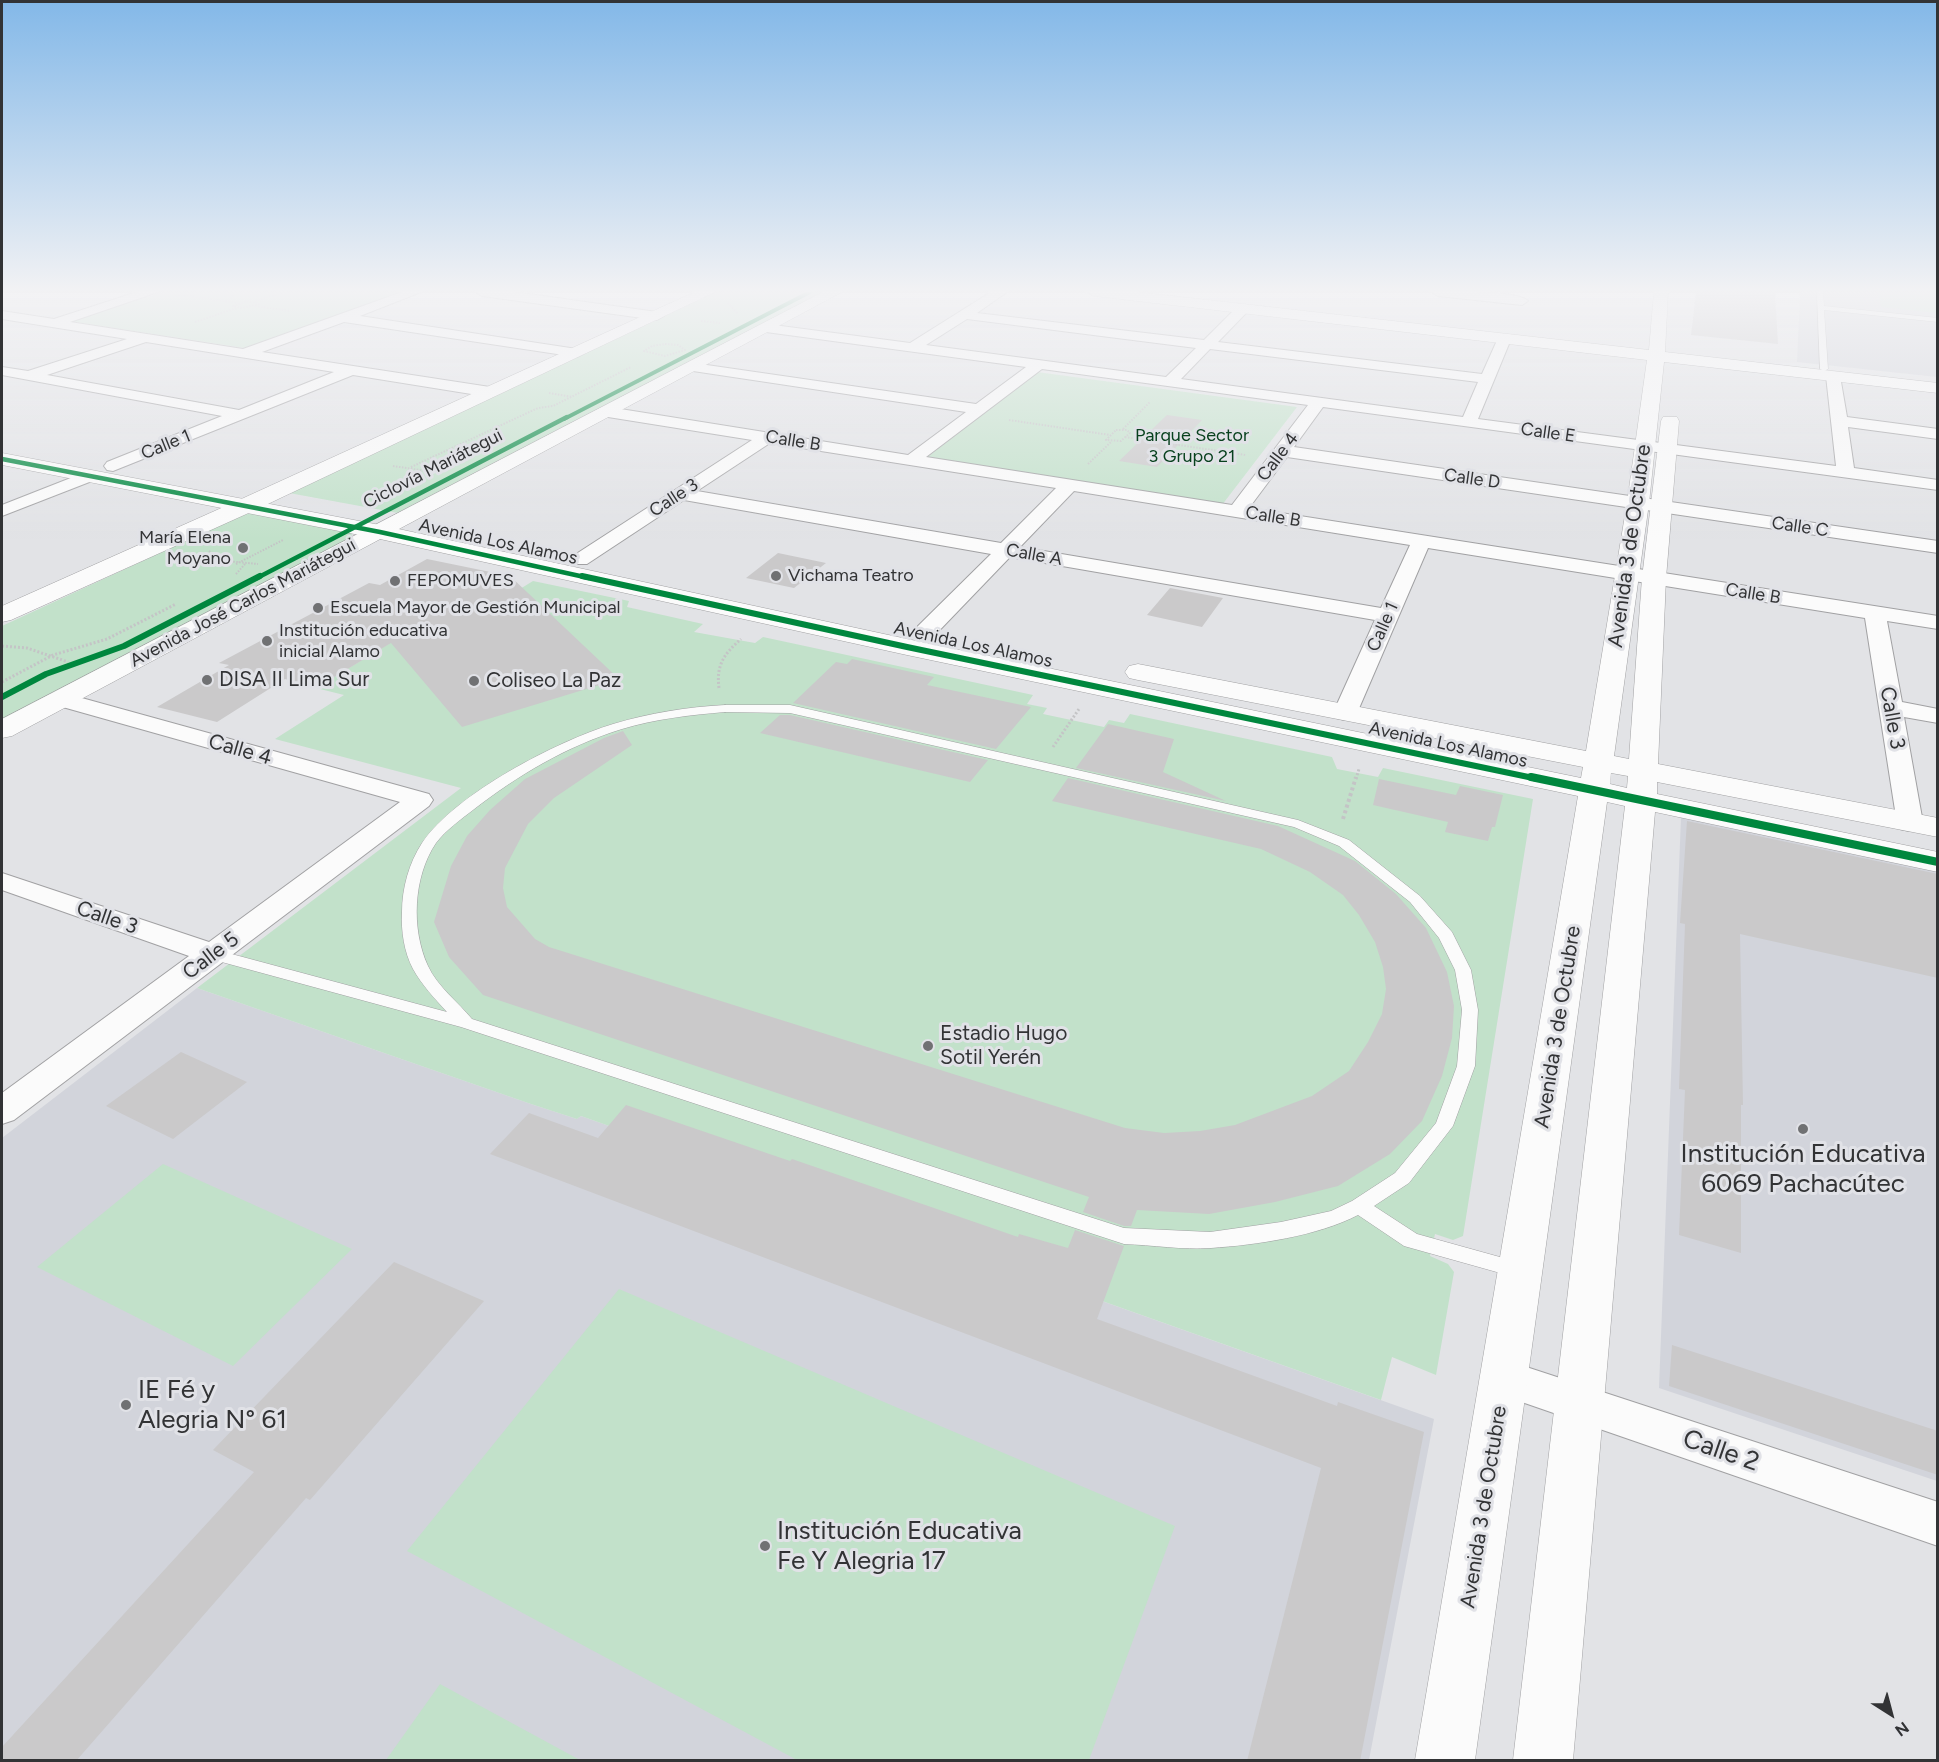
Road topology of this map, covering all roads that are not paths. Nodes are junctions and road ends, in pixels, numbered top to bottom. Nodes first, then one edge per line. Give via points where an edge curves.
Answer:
1 (18, 374) edge
2 (33, 374) edge
3 (341, 374) edge
4 (379, 374) edge
5 (529, 374) edge
6 (669, 374) edge
7 (770, 374) edge
8 (1026, 374) edge
9 (1110, 374) edge
10 (1178, 374) edge
11 (1448, 374) edge
12 (1489, 374) edge
13 (1662, 374) edge
14 (1666, 374) edge
15 (1829, 374) edge
16 (1838, 374) edge
17 (1844, 374) edge
18 (27, 376) junction
19 (1487, 379) junction
20 (1170, 382) junction
21 (1938, 382) edge
22 (2, 384) edge
23 (1938, 388) edge
24 (490, 392) junction
25 (1320, 402) junction
26 (608, 412) junction
27 (976, 412) junction
28 (240, 415) junction
29 (1469, 422) junction
30 (1840, 422) junction
31 (1938, 434) edge
32 (768, 437) junction
33 (2, 444) edge
34 (1645, 446) junction
35 (1667, 449) junction
36 (1280, 455) junction
37 (2, 459) edge
38 (912, 460) junction
39 (113, 466) junction
40 (1846, 472) junction
41 (87, 477) junction
42 (1070, 485) junction
43 (1938, 485) edge
44 (680, 494) junction
45 (256, 501) junction
46 (1638, 503) junction
47 (1662, 506) junction
48 (2, 510) edge
49 (1237, 512) junction
50 (388, 527) junction
51 (1421, 541) junction
52 (1938, 547) edge
53 (1005, 550) junction
54 (591, 567) junction
55 (1627, 574) junction
56 (1654, 578) junction
57 (1875, 613) junction
58 (2, 615) edge
59 (1388, 616) junction
60 (1938, 623) edge
61 (926, 631) junction
62 (60, 699) junction
63 (1890, 707) junction
64 (1345, 713) junction
65 (1938, 716) edge
66 (2, 730) edge
67 (1597, 777) junction
68 (1642, 785) junction
69 (420, 800) joint
70 (1910, 822) junction
71 (1938, 828) edge
72 (1938, 862) edge
73 (2, 882) edge
74 (213, 954) junction
75 (466, 1023) junction
76 (2, 1111) edge
77 (1359, 1206) junction
78 (1521, 1271) junction
79 (1505, 1378) junction
80 (1580, 1403) junction
81 (1938, 1524) edge
82 (1445, 1761) edge
83 (1544, 1761) edge

1 - 18 street
2 - 18 street
3 - 28 street, Calle 1
4 - 24 street
5 - 24 street
6 - 26 street, Avenida José Carlos Mariátegui
7 - 27 street
8 - 27 street
9 - 20 street, Calle E
10 - 20 street
11 - 19 street
12 - 19 street
13 - 34 street, Avenida 3 de Octubre
14 - 35 street, Avenida 3 de Octubre
15 - 30 street
16 - 23 street
17 - 21 street
18 - 22 street
18 - 28 street
19 - 29 street
20 - 25 street, Calle E
24 - 45 street
25 - 29 street, Calle E
25 - 36 street, Calle 4
26 - 32 street, Calle B
26 - 50 street, Avenida José Carlos Mariátegui
27 - 38 street
28 - 39 street, Calle 1
29 - 34 street, Calle E
30 - 31 street
30 - 40 street
32 - 38 street, Calle B
32 - 44 street, Calle 3
33 - 39 street, Avenida Los Alamos
34 - 35 street, Calle E
34 - 46 street, Avenida 3 de Octubre
35 - 40 street, Calle E
35 - 47 street, Avenida 3 de Octubre
36 - 46 street, Calle D
36 - 49 street, Calle 4
37 - 41 street, Avenida Los Alamos
38 - 42 street, Calle B
39 - 45 street, Avenida Los Alamos
40 - 43 street, Calle E
41 - 45 street, Avenida Los Alamos
41 - 48 street
42 - 49 street, Calle B
42 - 53 street
44 - 53 street, Calle A
44 - 54 street, Calle 3
45 - 50 street, Avenida Los Alamos
45 - 58 street
46 - 47 street, Calle D
46 - 55 street, Avenida 3 de Octubre
47 - 52 street, Calle C
47 - 56 street, Avenida 3 de Octubre
49 - 51 street, Calle B
50 - 54 street, Avenida Los Alamos
50 - 62 street, Avenida José Carlos Mariátegui
51 - 55 street, Calle B
51 - 59 street, Calle 1
53 - 59 street, Calle A
53 - 61 street
54 - 61 street, Avenida Los Alamos
54 - 67 street, Avenida Los Alamos via 769,617
55 - 56 street, Calle B
55 - 67 street, Avenida 3 de Octubre
56 - 57 street, Calle B
56 - 68 street, Avenida 3 de Octubre
57 - 60 street, Calle B
57 - 63 street, Calle 3
59 - 64 street, Calle 1
61 - 64 street, Avenida Los Alamos
62 - 66 street, Avenida José Carlos Mariátegui
62 - 69 street, Calle 4
63 - 65 street
63 - 70 street, Calle 3
64 - 67 street, Avenida Los Alamos
67 - 68 street, Avenida Los Alamos
67 - 78 street, Avenida 3 de Octubre
68 - 70 street, Avenida Los Alamos
68 - 72 street, Avenida Los Alamos
68 - 80 street, Avenida 3 de Octubre
69 - 74 street, Calle 5
70 - 71 street, Avenida Los Alamos
73 - 74 street, Calle 3
74 - 75 lane
74 - 76 street, Calle 5
75 - 77 lane via 1124,1236 1210,1240 1335,1218
75 - 77 lane via 420,969 410,936 414,878 428,845 448,822 518,771 566,745 619,726 667,715 742,706 790,709 1298,824 1336,839 1360,854 1415,899 1446,936 1463,970 1470,1010 1466,1066 1444,1126 1402,1178
77 - 78 lane via 1411,1240
78 - 79 street, Avenida 3 de Octubre
79 - 80 street, Calle 2
79 - 82 street, Avenida 3 de Octubre
80 - 81 street, Calle 2
80 - 83 street, Avenida 3 de Octubre

